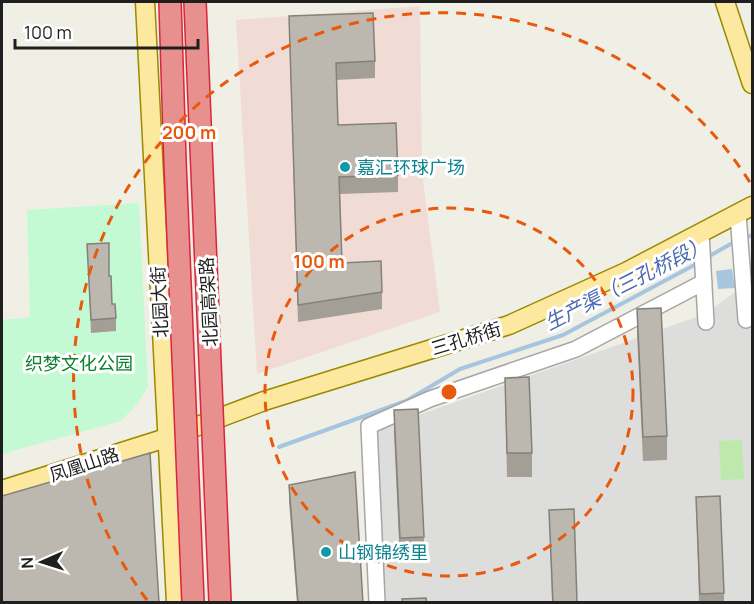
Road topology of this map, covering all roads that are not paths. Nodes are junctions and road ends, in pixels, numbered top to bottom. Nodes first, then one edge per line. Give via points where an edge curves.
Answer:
1 (145, 2) edge
2 (170, 2) edge
3 (198, 2) edge
4 (724, 2) edge
5 (753, 84) edge
6 (745, 210) edge
7 (701, 233) junction
8 (704, 276) junction
9 (746, 320) dead end
10 (706, 322) dead end
11 (218, 417) junction
12 (166, 438) junction
13 (2, 490) edge
14 (176, 603) edge
15 (194, 603) edge
16 (220, 603) edge
17 (226, 603) edge
18 (377, 603) edge

1 - 12 main road, 北园大街
2 - 15 highway, 北园高架路, bridge
3 - 11 main road
3 - 16 highway, 北园高架路, bridge via 199,127
4 - 5 main road
6 - 7 main road, 三孔桥街
6 - 9 street
7 - 8 street
7 - 11 main road, 三孔桥街 via 509,325
8 - 10 street
8 - 18 street via 576,349 430,399 369,426
11 - 12 main road, 三孔桥街
11 - 17 main road
12 - 13 main road, 凤凰山路
12 - 14 main road, 北园大街

